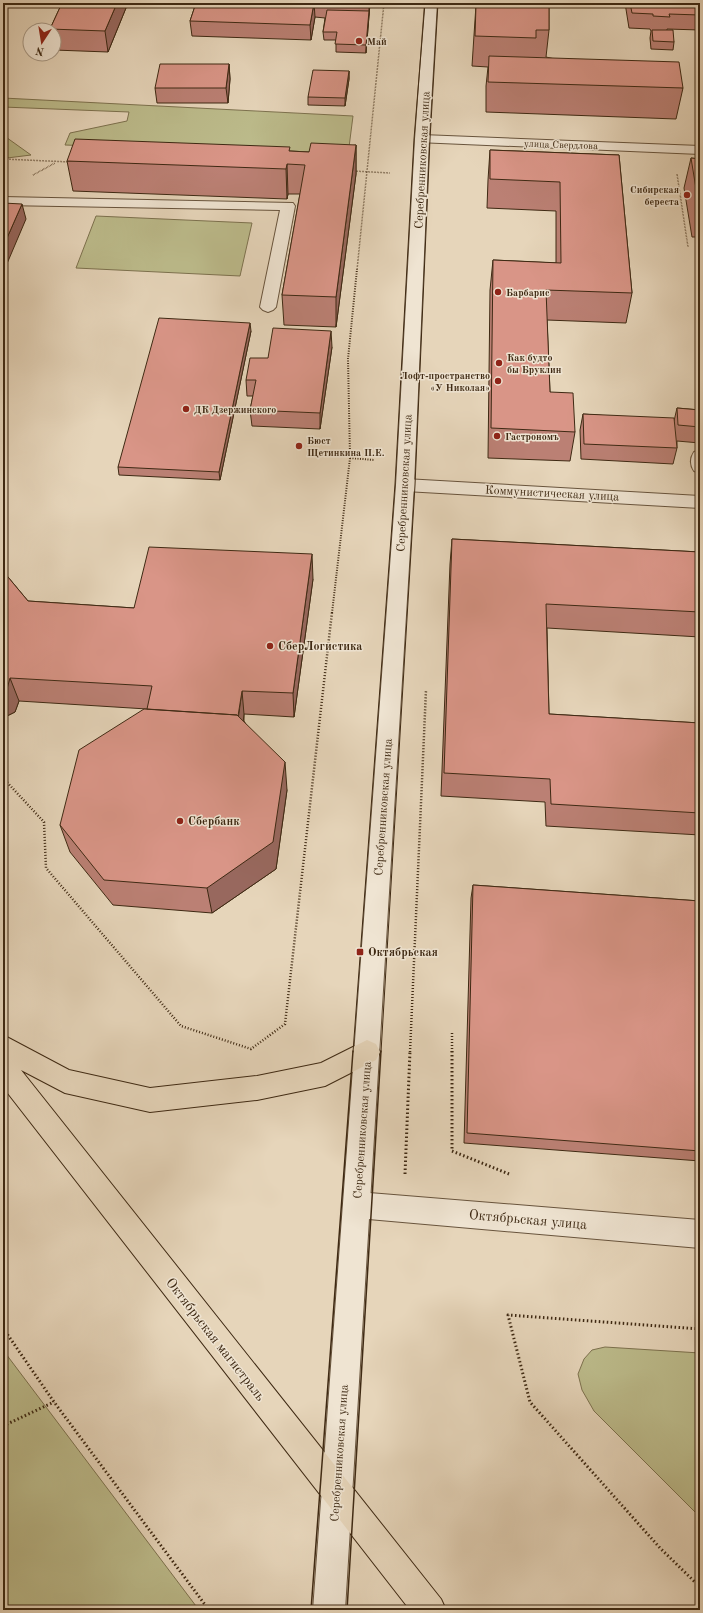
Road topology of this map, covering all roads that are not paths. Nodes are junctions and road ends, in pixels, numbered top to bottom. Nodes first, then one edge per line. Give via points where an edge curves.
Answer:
1 (431, 3) edge
2 (422, 139) junction
3 (700, 150) edge
4 (3, 201) edge
5 (268, 307) dead end
6 (700, 456) edge
7 (700, 467) edge
8 (405, 485) junction
9 (700, 502) edge
10 (3, 1047) edge
11 (367, 1052) junction
12 (3, 1067) edge
13 (357, 1205) junction
14 (700, 1234) edge
15 (336, 1492) junction
16 (329, 1610) edge
17 (430, 1610) edge

1 - 2 street, Серебренниковская улица
2 - 3 street, улица Свердлова
2 - 8 street, Серебренниковская улица
4 - 5 lane via 288,206
6 - 7 lane
8 - 9 street, Коммунистическая улица
8 - 11 street, Серебренниковская улица
10 - 11 main road via 65,1081 150,1100 257,1088 325,1074
11 - 13 street, Серебренниковская улица
12 - 15 main road, Октябрьская магистраль
13 - 14 street, Октябрьская улица
13 - 15 street, Серебренниковская улица
15 - 16 street, Серебренниковская улица
15 - 17 main road, Октябрьская магистраль

